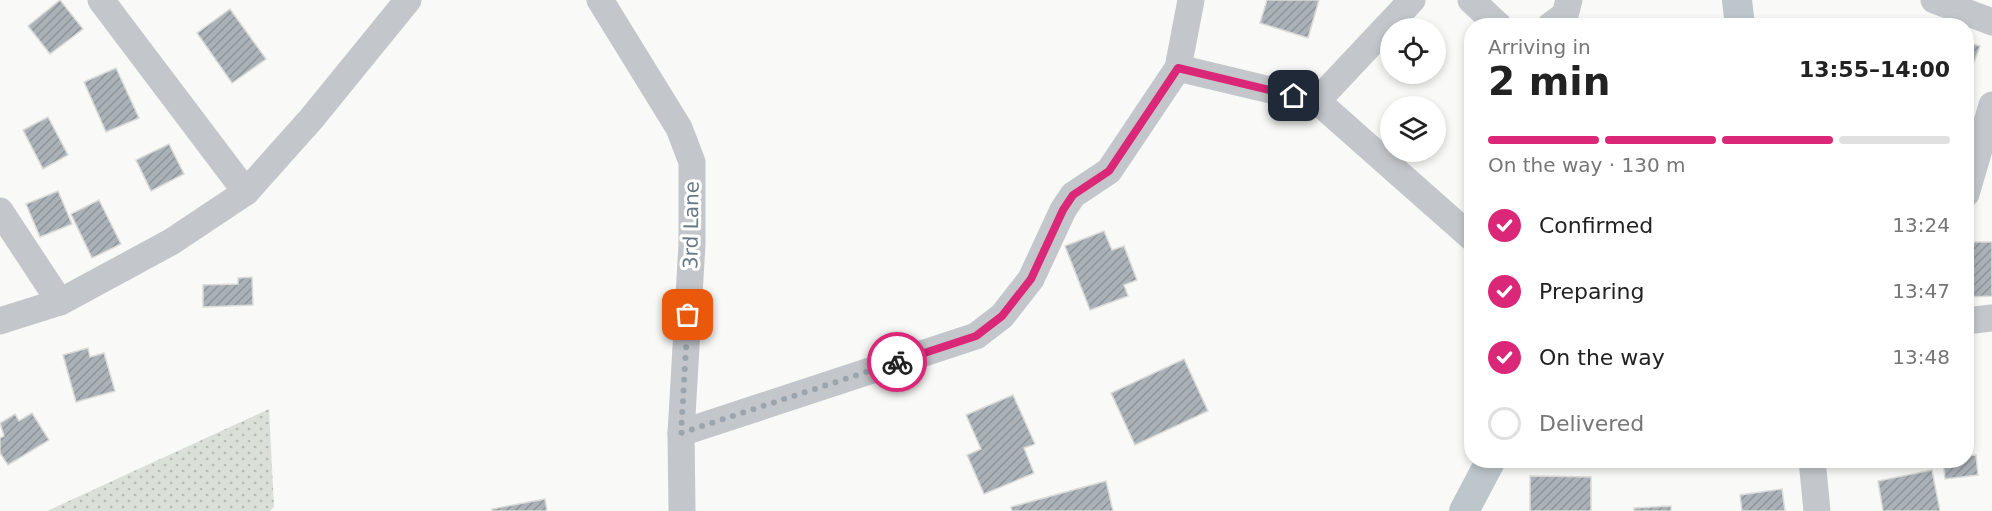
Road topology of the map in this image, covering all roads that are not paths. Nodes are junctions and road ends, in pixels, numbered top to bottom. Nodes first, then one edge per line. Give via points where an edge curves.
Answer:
1 (101, 0) edge
2 (408, 0) edge
3 (600, 0) edge
4 (1191, 0) edge
5 (1412, 0) edge
6 (1471, 0) edge
7 (1569, 0) edge
8 (1934, 0) edge
9 (1490, 18) edge
10 (1561, 18) edge
11 (1992, 22) edge
12 (1178, 68) junction
13 (1317, 101) junction
14 (1992, 105) edge
15 (1974, 167) edge
16 (246, 192) junction
17 (0, 211) edge
18 (1464, 231) edge
19 (60, 302) junction
20 (1992, 318) edge
21 (1974, 320) edge
22 (0, 321) edge
23 (681, 433) junction
24 (1813, 468) edge
25 (682, 511) edge
26 (1817, 511) edge

1 - 16 street
2 - 16 street
3 - 23 street, 3rd Lane via 679,128 692,162 692,244
4 - 12 street
5 - 13 street
6 - 9 street
7 - 10 street
8 - 11 street
12 - 13 street
12 - 23 street via 1109,171 1073,195 1031,279 1002,316 976,336
13 - 18 street
14 - 15 street
16 - 19 street via 171,242
17 - 19 street
19 - 22 street
20 - 21 street
23 - 25 street, 3rd Lane
24 - 26 street

